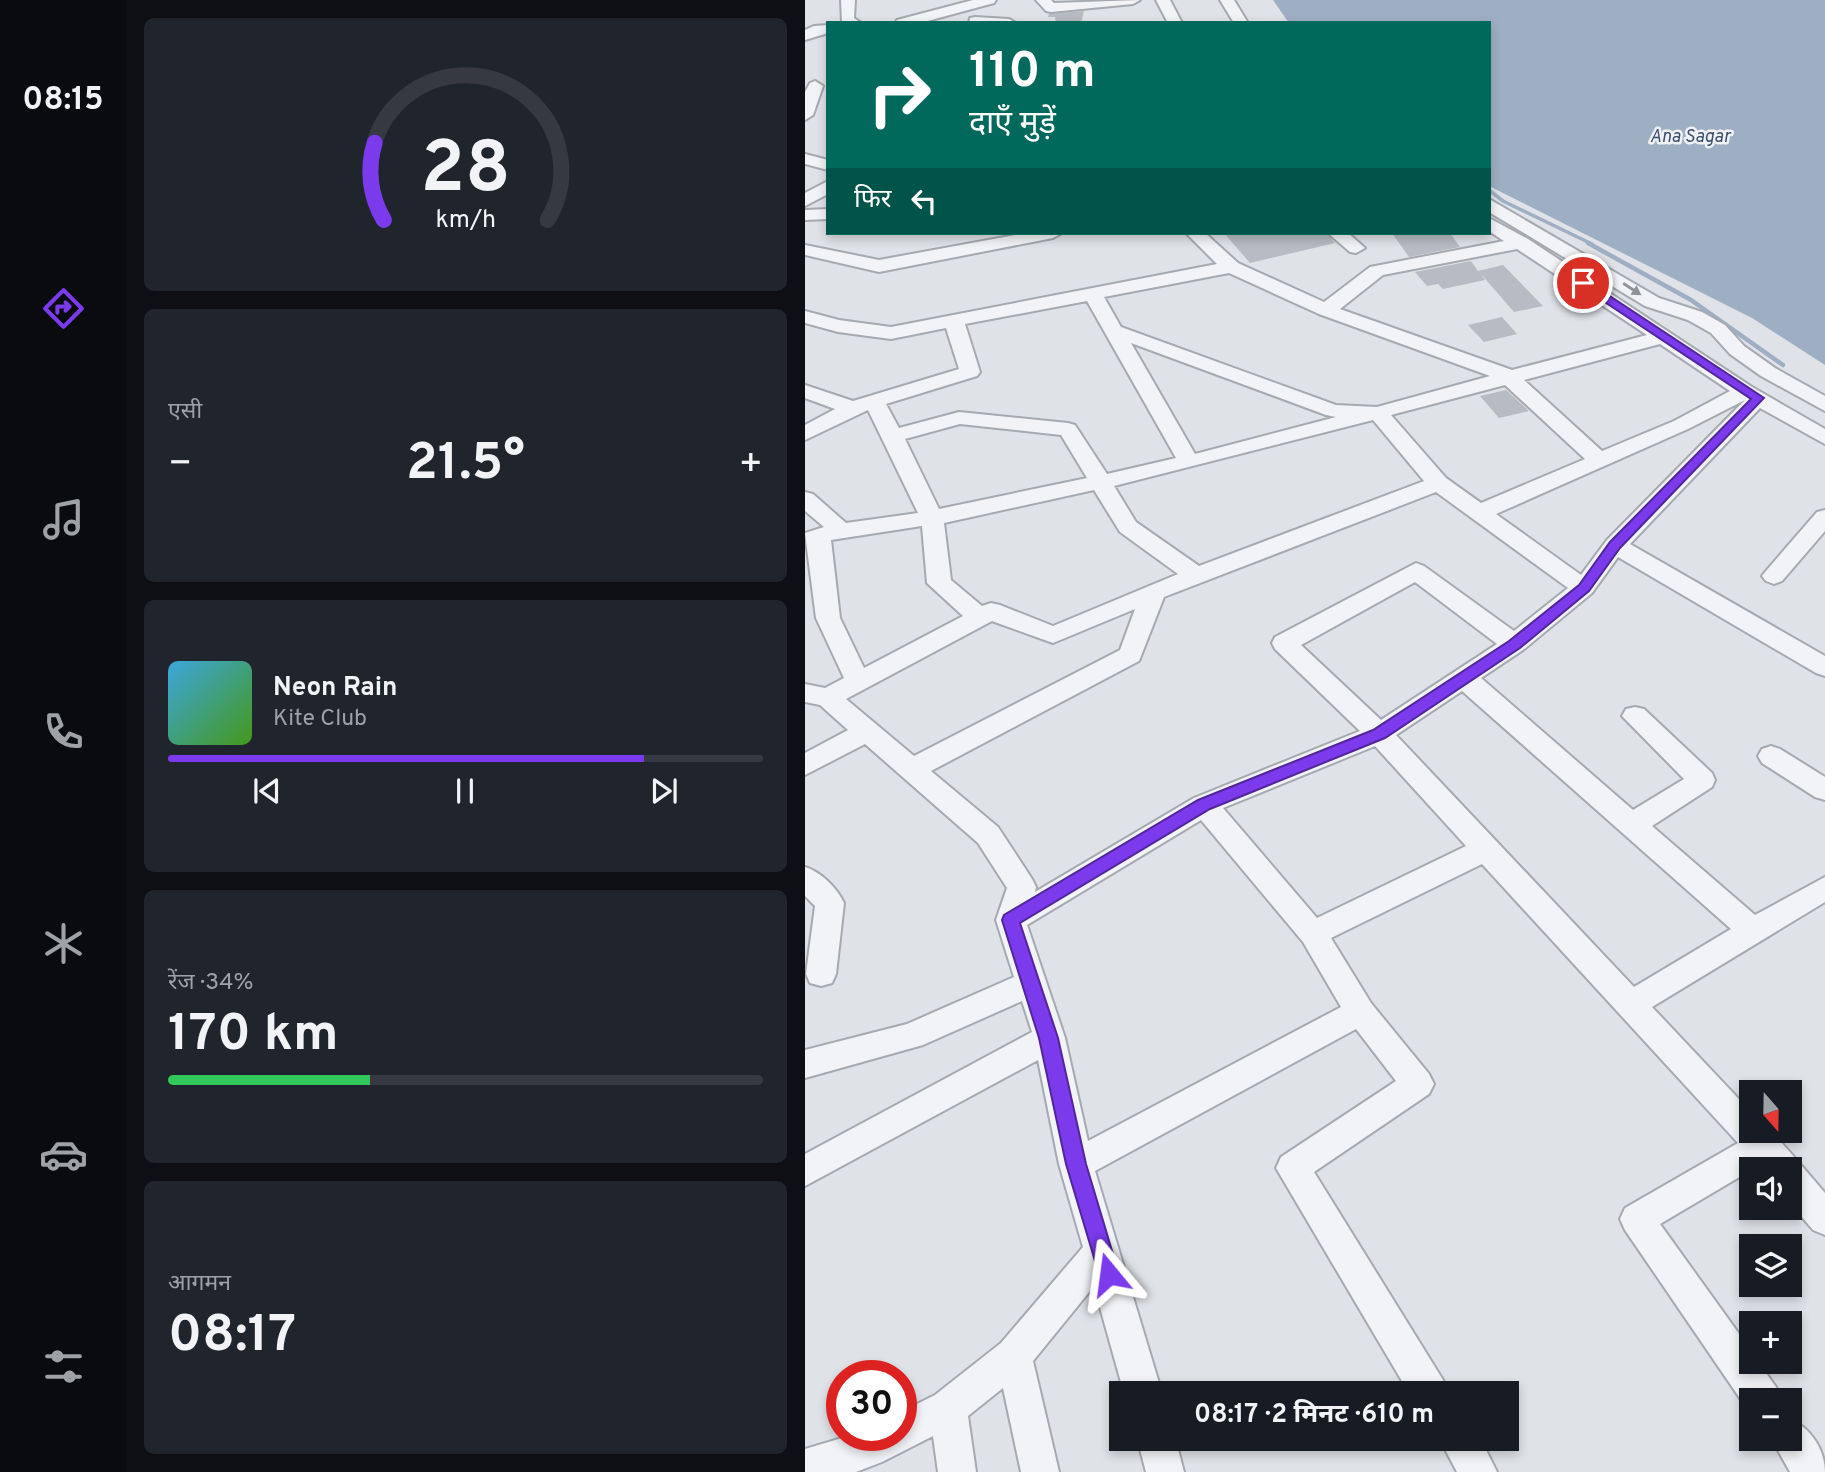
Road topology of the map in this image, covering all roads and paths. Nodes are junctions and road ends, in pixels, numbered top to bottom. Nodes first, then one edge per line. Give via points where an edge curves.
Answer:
1 (848, 0) edge
2 (989, 0) edge
3 (1043, 0) edge
4 (1133, 0) edge
5 (1163, 0) edge
6 (1227, 0) edge
7 (849, 21) edge
8 (910, 21) edge
9 (1174, 21) edge
10 (1240, 21) edge
11 (826, 29) edge
12 (805, 36) edge
13 (815, 86) dead end
14 (805, 115) edge
15 (805, 159) edge
16 (826, 164) edge
17 (826, 187) edge
18 (805, 201) edge
19 (1491, 205) edge
20 (826, 214) edge
21 (805, 215) edge
22 (1491, 224) edge
23 (955, 235) edge
24 (1042, 235) edge
25 (1203, 235) edge
26 (1340, 235) edge
27 (1522, 243) junction
28 (1356, 248) dead end
29 (805, 250) edge
30 (963, 250) junction
31 (1231, 267) junction
32 (1093, 295) junction
33 (1326, 310) junction
34 (805, 317) edge
35 (954, 321) junction
36 (1115, 331) junction
37 (1664, 337) junction
38 (1146, 342) junction
39 (1135, 366) junction
40 (1508, 376) junction
41 (805, 391) edge
42 (1800, 391) junction
43 (1760, 399) junction
44 (874, 402) junction
45 (1825, 405) edge
46 (852, 408) junction
47 (1378, 413) junction
48 (805, 434) edge
49 (893, 436) junction
50 (1825, 438) edge
51 (1599, 460) junction
52 (1188, 461) junction
53 (1102, 482) junction
54 (1438, 483) junction
55 (805, 499) edge
56 (1478, 513) junction
57 (932, 518) junction
58 (1824, 520) edge
59 (822, 536) edge
60 (1615, 545) junction
61 (1194, 574) junction
62 (1774, 576) dead end
63 (1584, 588) junction
64 (1154, 592) junction
65 (980, 617) junction
66 (1514, 645) junction
67 (1825, 667) edge
68 (1464, 678) junction
69 (858, 681) junction
70 (816, 696) edge
71 (1635, 716) dead end
72 (867, 731) junction
73 (1379, 734) junction
74 (1771, 756) dead end
75 (805, 765) edge
76 (912, 769) junction
77 (1825, 790) edge
78 (1204, 805) junction
79 (1632, 825) junction
80 (1486, 849) junction
81 (805, 878) edge
82 (1825, 888) edge
83 (1034, 893) junction
84 (1754, 932) junction
85 (1313, 934) junction
86 (821, 974) dead end
87 (1031, 983) junction
88 (1630, 1004) junction
89 (1360, 1012) junction
90 (1049, 1038) junction
91 (805, 1064) edge
92 (1774, 1157) edge
93 (1076, 1164) junction
94 (805, 1171) edge
95 (1739, 1173) edge
96 (1802, 1191) edge
97 (1825, 1219) edge
98 (1102, 1250) junction
99 (1014, 1356) junction
100 (1140, 1381) edge
101 (1423, 1381) edge
102 (1755, 1388) edge
103 (948, 1408) junction
104 (917, 1427) edge
105 (869, 1451) edge
106 (1159, 1451) edge
107 (1466, 1451) edge
108 (1799, 1451) edge
109 (805, 1468) edge
110 (957, 1472) edge
111 (1040, 1472) edge
112 (1165, 1472) edge
113 (1478, 1472) edge
114 (1813, 1472) edge

1 - 7 street
2 - 8 street
3 - 4 street via 1051,8
5 - 9 street
6 - 10 street
11 - 12 street
13 - 14 street
15 - 16 street
17 - 18 street
19 -> 42 street via 1652,302 1718,329 1737,350
20 - 21 street
22 - 27 street
23 - 30 street
24 - 30 street
25 - 31 street
26 - 28 street
27 - 33 street via 1377,271
27 - 37 street
29 - 30 street via 879,266
31 - 32 street
31 - 33 street
32 - 35 street
32 - 36 street
33 - 40 street
34 - 35 street via 838,327 891,332
35 - 44 street via 970,372
36 - 38 street
36 - 39 street
37 - 40 street
37 - 43 street
38 - 39 street
38 - 47 street via 1333,411
39 - 52 street
40 - 47 street
40 - 51 street
41 - 46 street
42 - 43 street
42 - 45 street
43 - 50 street
43 - 51 street via 1681,425
43 - 60 street
44 - 46 street
44 - 49 street
46 - 48 street
47 - 52 street
47 - 54 street
49 - 53 street via 958,418 1068,429
49 - 57 street
51 - 56 street
52 - 53 street
53 - 57 street
53 - 61 street via 1128,527
54 - 56 street
54 - 61 street
55 - 59 street
56 - 63 street
57 - 59 street
57 - 65 street via 939,583
58 - 62 street
59 - 69 street via 828,618
60 - 63 street
60 - 67 street
61 - 64 street
63 - 66 street
64 - 65 street via 1053,635 991,611
64 - 76 street via 1130,655
65 - 69 street
66 - 68 street
66 - 73 street via 1416,571 1284,643
68 - 73 street
68 - 79 street
69 - 70 street
70 - 72 street
71 - 79 street via 1702,780
72 - 75 street
72 - 76 street
73 - 78 street
73 - 80 street
74 - 77 street
76 - 83 street via 988,835
78 - 83 street
78 - 85 street
79 - 84 street
80 - 85 street
80 - 88 street
81 - 86 street via 830,903
82 - 84 street
83 - 87 street via 1011,920
84 - 88 street
85 - 89 street
87 - 90 street
87 - 91 street via 912,1036
88 - 92 street
89 - 93 street
89 - 101 street via 1418,1083 1293,1168
90 - 93 street
90 - 94 street
93 - 98 street
95 - 102 street via 1637,1219
96 - 97 street
98 - 99 street
98 - 100 street
99 - 103 street
99 - 111 street
103 - 104 street
103 - 110 street
105 - 109 street
106 - 112 street
107 - 113 street
108 - 114 street

